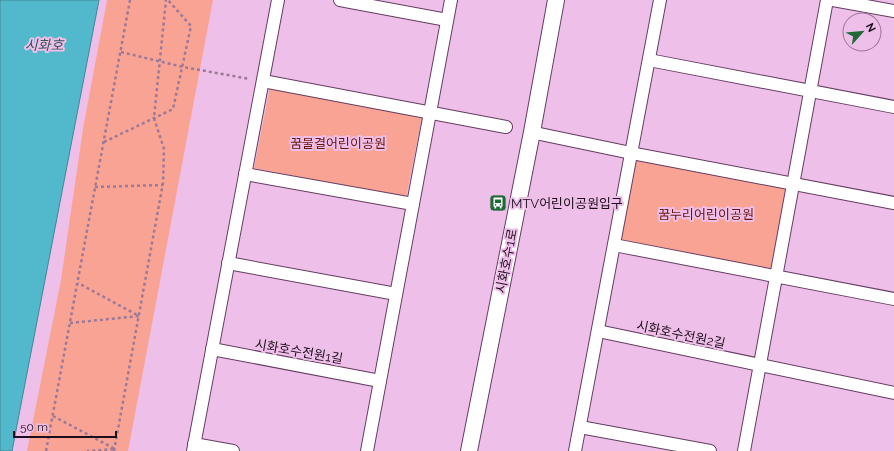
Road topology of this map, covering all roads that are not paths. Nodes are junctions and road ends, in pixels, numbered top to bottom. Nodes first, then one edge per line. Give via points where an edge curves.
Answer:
1 (278, 0) edge
2 (340, 0) edge
3 (451, 0) edge
4 (556, 0) edge
5 (660, 0) edge
6 (827, 0) edge
7 (833, 0) edge
8 (894, 11) edge
9 (447, 20) junction
10 (649, 60) junction
11 (263, 81) junction
12 (810, 91) junction
13 (894, 107) edge
14 (430, 112) junction
15 (506, 127) dead end
16 (540, 134) dead end
17 (631, 153) junction
18 (245, 174) junction
19 (793, 184) junction
20 (894, 203) edge
21 (413, 204) junction
22 (614, 245) junction
23 (228, 263) junction
24 (776, 276) junction
25 (396, 294) junction
26 (894, 299) edge
27 (598, 331) junction
28 (212, 349) junction
29 (759, 365) junction
30 (380, 381) junction
31 (894, 393) edge
32 (580, 427) junction
33 (193, 448) edge
34 (233, 451) edge
35 (367, 451) edge
36 (469, 451) edge
37 (575, 451) edge
38 (710, 451) edge
39 (744, 451) edge

1 - 11 street
2 - 9 street
3 - 9 street
4 - 36 main road, 시화호수1로
5 - 10 street
6 - 12 street
7 - 8 street
9 - 14 street
10 - 12 street
10 - 17 street
11 - 14 street
11 - 18 street
12 - 13 street
12 - 19 street
14 - 15 street
14 - 21 street
16 - 17 street
17 - 19 street
17 - 22 street
18 - 21 street
18 - 23 street
19 - 20 street
19 - 24 street
21 - 25 street
22 - 24 street
22 - 27 street
23 - 25 street
23 - 28 street
24 - 26 street
24 - 29 street
25 - 30 street
27 - 29 street, 시화호수전원2길
27 - 32 street
28 - 30 street, 시화호수전원1길
28 - 33 street
29 - 31 street, 시화호수전원2길
29 - 39 street
30 - 35 street
32 - 37 street
32 - 38 street
33 - 34 street

